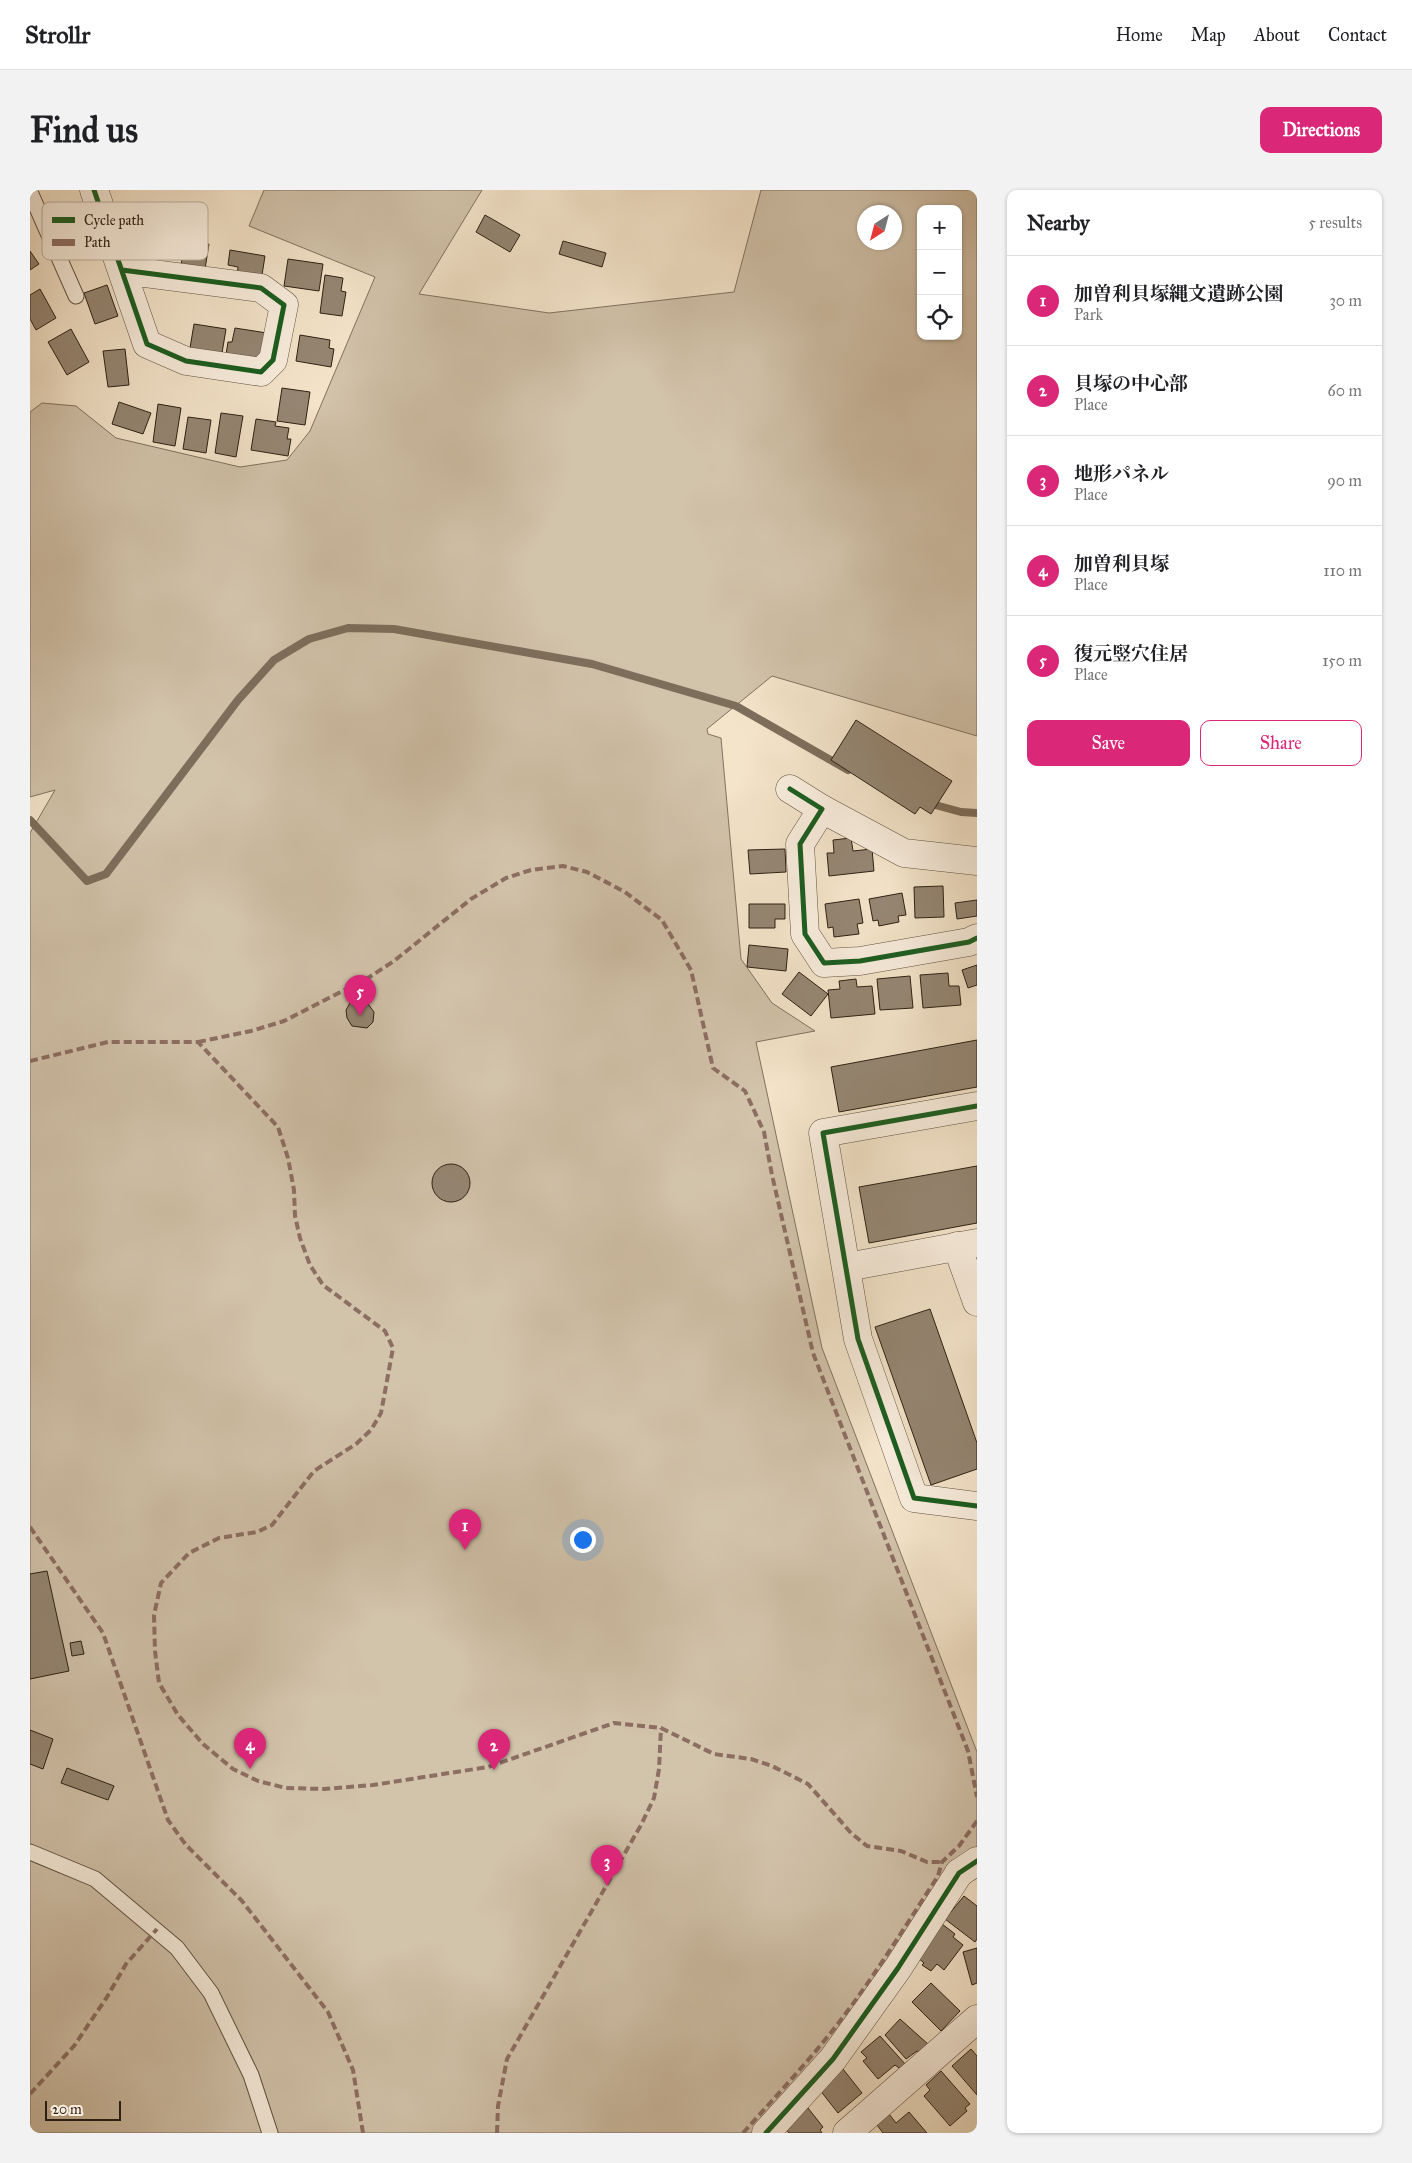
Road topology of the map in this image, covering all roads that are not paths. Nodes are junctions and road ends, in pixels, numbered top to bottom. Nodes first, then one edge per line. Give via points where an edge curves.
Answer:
1 (94, 190) edge
2 (30, 192) edge
3 (98, 202) edge
4 (42, 219) edge
5 (60, 260) edge
6 (118, 260) edge
7 (122, 270) junction
8 (76, 296) dead end
9 (790, 789) dead end
10 (822, 809) junction
11 (977, 861) edge
12 (977, 938) edge
13 (977, 1106) edge
14 (967, 1244) edge
15 (847, 1267) junction
16 (977, 1302) edge
17 (977, 1506) edge
18 (30, 1852) edge
19 (968, 1867) edge
20 (977, 2019) edge
21 (270, 2133) edge
22 (767, 2133) edge
23 (847, 2133) edge

1 - 3 street
2 - 4 lane
5 - 8 lane
6 - 7 street
7 - 7 street via 147,344 186,361 261,372 273,360 284,305 261,288
9 - 10 street
10 - 11 street via 904,853
10 - 12 street via 800,844 805,934 824,963 860,961
13 - 15 street via 823,1133
14 - 15 street
14 - 16 street
15 - 17 street via 858,1339 914,1498
18 - 21 lane via 95,1880 177,1948 211,1992 251,2075
19 - 22 street via 833,2059
20 - 23 street

